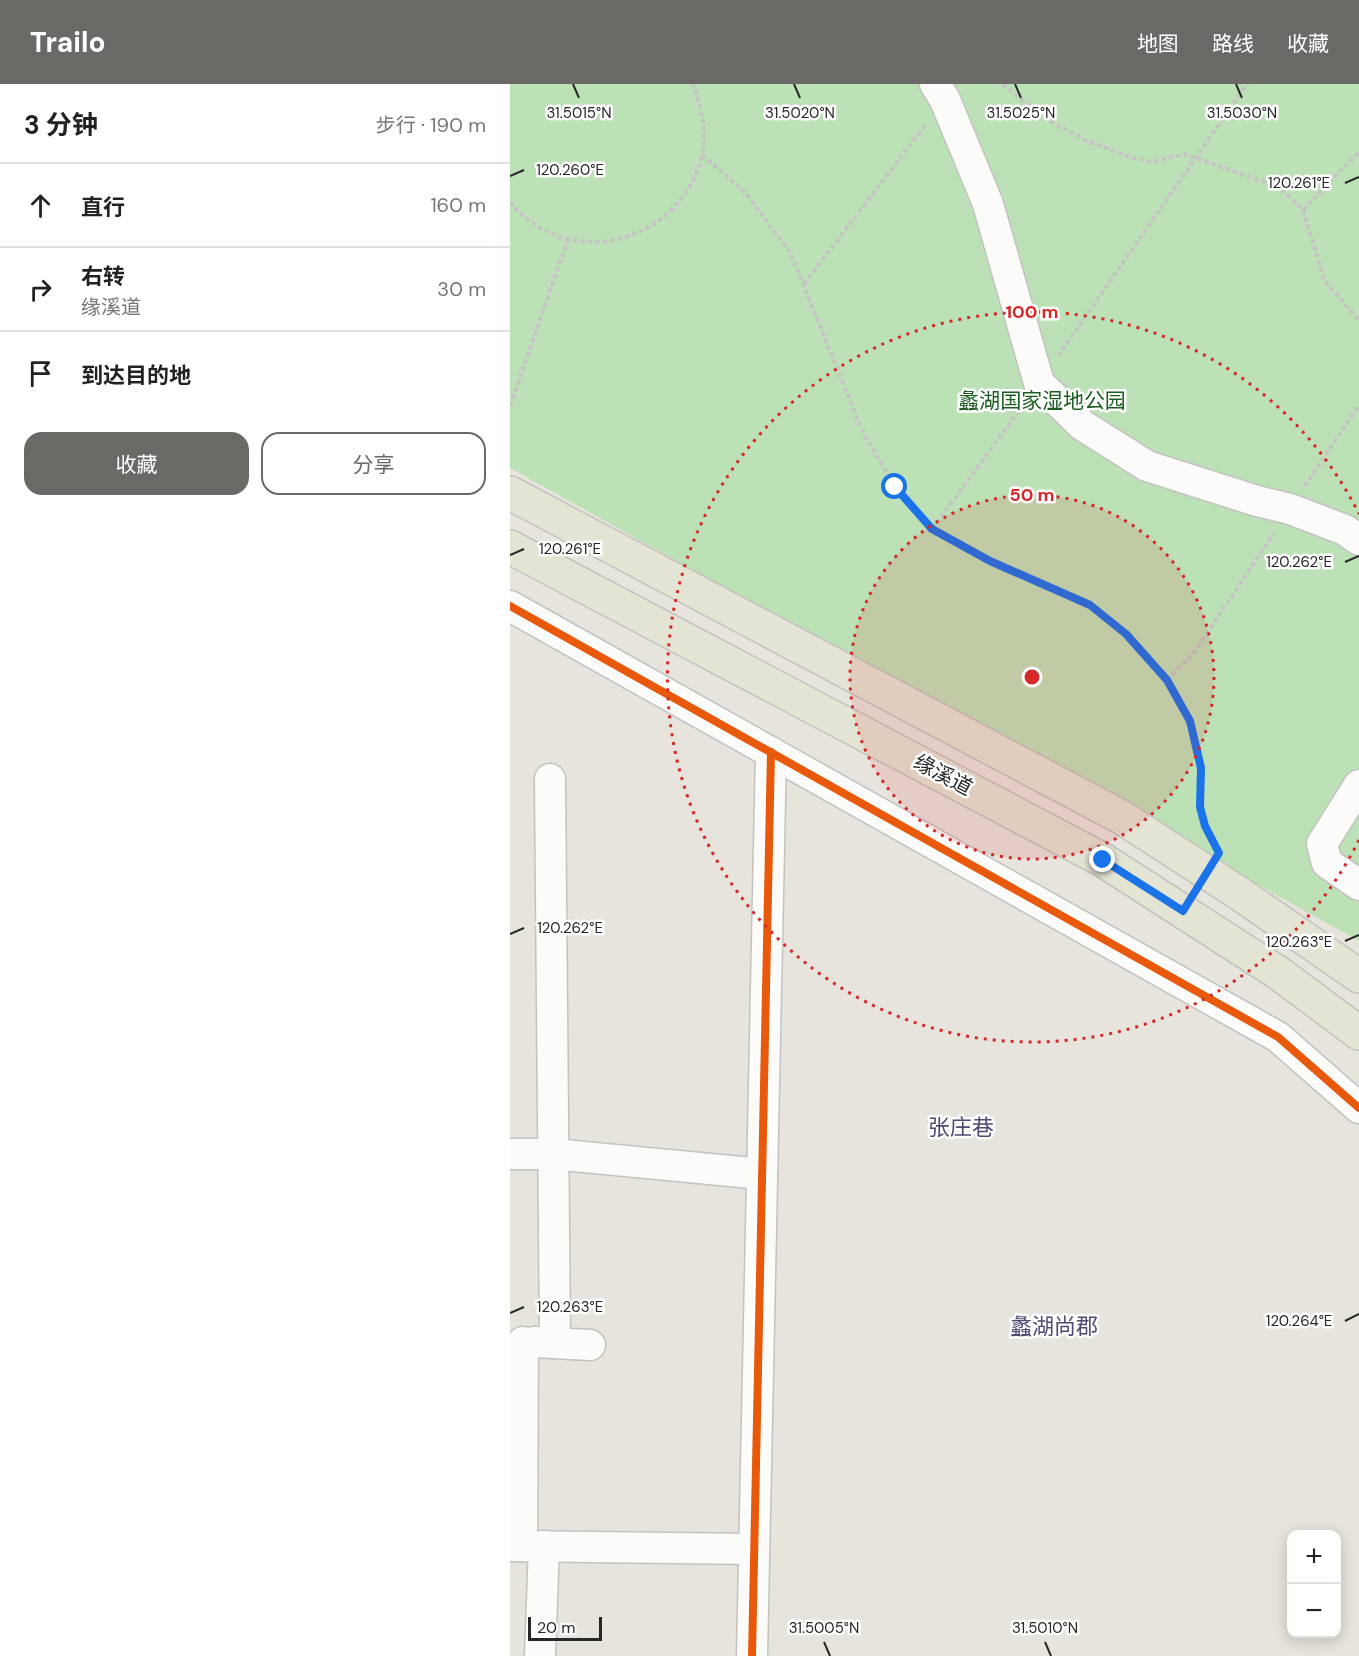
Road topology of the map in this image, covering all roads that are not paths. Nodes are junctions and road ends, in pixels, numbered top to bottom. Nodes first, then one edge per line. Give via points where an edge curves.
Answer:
1 (940, 92) edge
2 (510, 493) edge
3 (1359, 540) edge
4 (510, 547) edge
5 (510, 606) edge
6 (771, 752) junction
7 (550, 779) dead end
8 (1359, 785) edge
9 (1359, 885) edge
10 (1359, 976) edge
11 (1359, 1033) edge
12 (1359, 1108) edge
13 (510, 1154) edge
14 (554, 1154) junction
15 (762, 1174) junction
16 (516, 1341) edge
17 (555, 1343) junction
18 (590, 1345) dead end
19 (525, 1546) edge
20 (754, 1549) junction
21 (540, 1656) edge
22 (752, 1656) edge

1 - 3 street via 988,204 1040,383 1082,425 1147,466 1290,509 1346,530
2 - 10 main road via 1121,817
4 - 11 main road, 缘溪道 via 1103,860 1277,972
5 - 6 street
6 - 12 street via 1278,1037
6 - 15 street
7 - 14 street
8 - 9 street via 1322,844 1327,863
13 - 14 street
14 - 15 street
14 - 17 street
15 - 20 street
16 - 17 street
16 - 19 street
17 - 18 street
19 - 20 street
19 - 21 street
20 - 22 street

